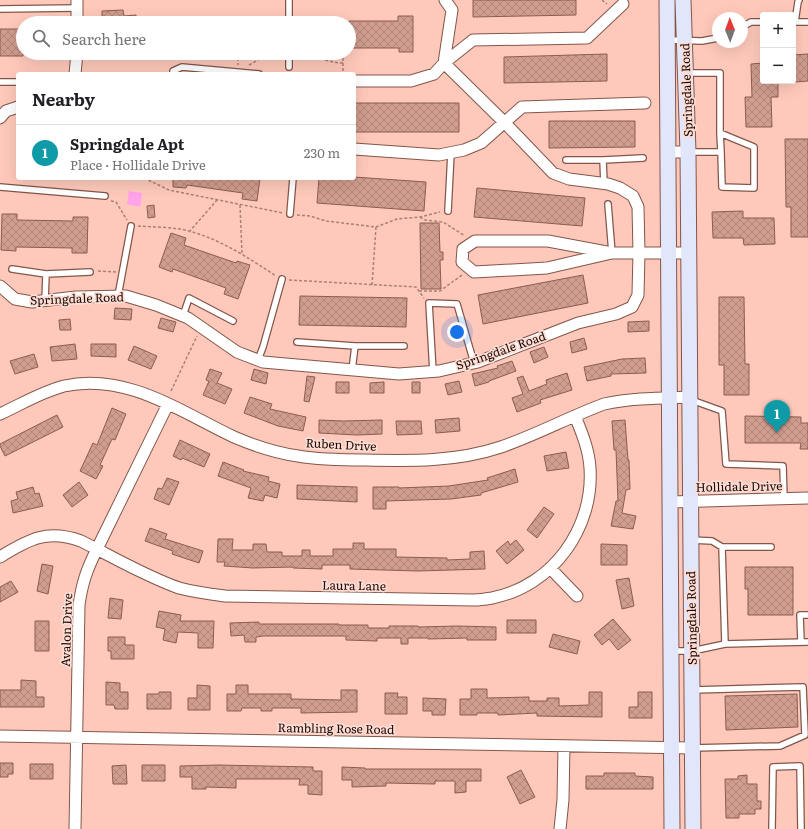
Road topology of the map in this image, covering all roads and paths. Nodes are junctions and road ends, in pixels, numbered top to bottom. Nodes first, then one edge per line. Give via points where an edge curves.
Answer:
1 (288, 0) edge
2 (446, 0) edge
3 (666, 0) edge
4 (683, 0) edge
5 (799, 0) edge
6 (77, 4) edge
7 (623, 4) dead end
8 (0, 9) edge
9 (796, 12) edge
10 (77, 16) edge
11 (289, 16) edge
12 (760, 22) edge
13 (796, 22) edge
14 (808, 22) edge
15 (748, 24) edge
16 (712, 39) edge
17 (667, 40) junction
18 (685, 40) junction
19 (76, 60) edge
20 (238, 60) edge
21 (258, 60) edge
22 (289, 60) edge
23 (326, 60) edge
24 (343, 63) joint
25 (444, 63) junction
26 (242, 65) dead end
27 (249, 65) dead end
28 (289, 67) dead end
29 (75, 72) edge
30 (173, 72) edge
31 (236, 72) edge
32 (343, 72) edge
33 (686, 73) junction
34 (356, 81) edge
35 (0, 82) edge
36 (16, 82) edge
37 (645, 103) dead end
38 (16, 108) edge
39 (0, 118) edge
40 (504, 122) junction
41 (720, 133) junction
42 (356, 149) edge
43 (668, 152) junction
44 (688, 152) junction
45 (721, 152) junction
46 (451, 153) junction
47 (643, 158) dead end
48 (566, 160) dead end
49 (603, 160) junction
50 (294, 180) edge
51 (604, 184) junction
52 (0, 187) edge
53 (105, 196) joint
54 (217, 200) dead end
55 (608, 204) dead end
56 (240, 205) dead end
57 (448, 212) dead end
58 (290, 214) dead end
59 (420, 217) dead end
60 (131, 226) junction
61 (376, 227) dead end
62 (190, 232) junction
63 (474, 241) junction
64 (639, 253) junction
65 (668, 253) junction
66 (689, 253) junction
67 (242, 254) junction
68 (612, 254) junction
69 (12, 269) dead end
70 (470, 269) junction
71 (90, 272) joint
72 (122, 273) junction
73 (46, 274) junction
74 (282, 279) junction
75 (372, 285) junction
76 (0, 286) edge
77 (419, 291) junction
78 (118, 296) junction
79 (45, 301) junction
80 (429, 303) junction
81 (183, 316) junction
82 (233, 321) dead end
83 (202, 328) junction
84 (297, 342) dead end
85 (355, 346) junction
86 (404, 346) dead end
87 (258, 360) junction
88 (474, 363) junction
89 (352, 370) junction
90 (433, 372) junction
91 (170, 391) dead end
92 (690, 397) junction
93 (670, 398) junction
94 (168, 404) junction
95 (0, 414) edge
96 (575, 416) junction
97 (808, 498) edge
98 (784, 499) junction
99 (690, 501) junction
100 (671, 502) junction
101 (691, 540) junction
102 (722, 547) junction
103 (771, 547) dead end
104 (97, 549) junction
105 (0, 557) edge
106 (550, 568) junction
107 (577, 596) dead end
108 (808, 615) edge
109 (801, 642) junction
110 (808, 642) edge
111 (725, 644) junction
112 (672, 651) junction
113 (692, 651) junction
114 (692, 690) junction
115 (0, 736) edge
116 (77, 737) junction
117 (564, 746) junction
118 (672, 748) junction
119 (692, 748) junction
120 (75, 829) edge
121 (560, 829) edge
122 (672, 829) edge
123 (693, 829) edge
124 (772, 829) edge
125 (801, 829) edge

1 - 11 lane
2 - 25 street via 452,10
3 - 17 street, Springdale Road
4 - 18 street, Springdale Road
5 - 9 lane
6 - 8 lane
6 - 10 street
7 - 25 street via 587,38 473,40
12 - 15 lane
13 - 14 lane
16 - 18 lane
17 - 18 lane
17 - 43 street, Springdale Road
18 - 33 street, Springdale Road
19 - 29 street
20 - 26 path via 238,65
21 - 27 path
22 - 28 lane
23 - 24 path
24 - 32 path
25 - 34 street via 434,74 411,81
25 - 40 street, Springdale Road
30 - 31 lane via 182,67
33 - 41 lane via 720,73
33 - 44 street, Springdale Road
35 - 36 lane
37 - 40 street via 522,107
38 - 39 street via 6,111
40 - 46 street via 481,143
40 - 51 street, Springdale Road via 553,173 569,180
41 - 45 lane
41 - 45 lane via 754,147 754,188 722,187
42 - 46 street via 439,156
43 - 44 street
43 - 65 street, Springdale Road
44 - 45 lane
44 - 66 street, Springdale Road
46 - 57 lane
47 - 49 lane
48 - 49 lane
49 - 51 lane
50 - 58 lane
51 - 64 street, Springdale Road via 620,188 633,196 638,207
52 - 53 lane
53 - 60 path via 116,202
54 - 62 path
55 - 68 lane
56 - 67 path
59 - 63 path via 442,222
60 - 62 path
60 - 72 lane
61 - 75 path
62 - 67 path
63 - 68 street via 548,241
63 - 70 street via 463,249 462,262
64 - 65 street
64 - 68 street
64 - 88 street, Springdale Road via 638,295 632,307 616,314 578,323
65 - 66 street
65 - 93 street, Springdale Road
66 - 92 street, Springdale Road
67 - 74 path
68 - 70 street via 547,268 474,272
69 - 73 lane
70 - 77 path via 440,291
71 - 72 path
71 - 73 lane
72 - 78 lane
73 - 79 lane
74 - 75 path
74 - 87 lane
75 - 77 path via 416,288
76 - 79 street, Springdale Road via 15,299
77 - 80 path
78 - 79 street, Springdale Road
78 - 81 street, Springdale Road via 156,305
80 - 88 lane via 457,304
80 - 90 lane
81 - 82 lane via 189,298
81 - 83 street, Springdale Road
83 - 87 street, Springdale Road via 237,352
83 - 91 path
84 - 85 lane
85 - 86 lane
85 - 89 lane
87 - 89 street, Springdale Road
88 - 90 street, Springdale Road
89 - 90 street, Springdale Road via 399,374
92 - 93 street, Ruben Drive
92 - 98 lane via 722,410 726,464 783,466
92 - 99 street, Springdale Road
93 - 96 street, Ruben Drive via 604,404
93 - 100 street, Springdale Road
94 - 95 street, Ruben Drive via 120,386 86,383 45,392
94 - 96 street, Ruben Drive via 257,446 298,456 324,459 430,461 455,458 502,446
94 - 104 street, Avalon Drive
96 - 106 street, Laura Lane via 589,455 588,503 575,537
97 - 98 street, Hollidale Drive
98 - 99 street, Hollidale Drive
99 - 100 street, Hollidale Drive
99 - 101 street, Springdale Road
100 - 112 street, Springdale Road
101 - 102 lane via 712,541
101 - 113 street, Springdale Road
102 - 103 lane
102 - 111 lane
104 - 105 street, Laura Lane via 70,537 49,535 32,539
104 - 106 street, Laura Lane via 179,588 224,596 474,600 493,598 516,590
104 - 116 street, Avalon Drive via 86,573 79,605
106 - 107 street
108 - 109 lane via 800,615
109 - 110 lane
109 - 111 lane
111 - 113 lane
112 - 113 lane
112 - 118 street, Springdale Road
113 - 114 street, Springdale Road
114 - 119 street, Springdale Road
114 - 119 lane via 802,687 805,735 780,746
115 - 116 street, Rambling Rose Road
116 - 117 street, Rambling Rose Road
116 - 120 street, Avalon Drive
117 - 118 street, Rambling Rose Road
117 - 121 street
118 - 119 street, Rambling Rose Road
118 - 122 street, Springdale Road
119 - 123 street, Springdale Road
124 - 125 lane via 773,767 800,766

